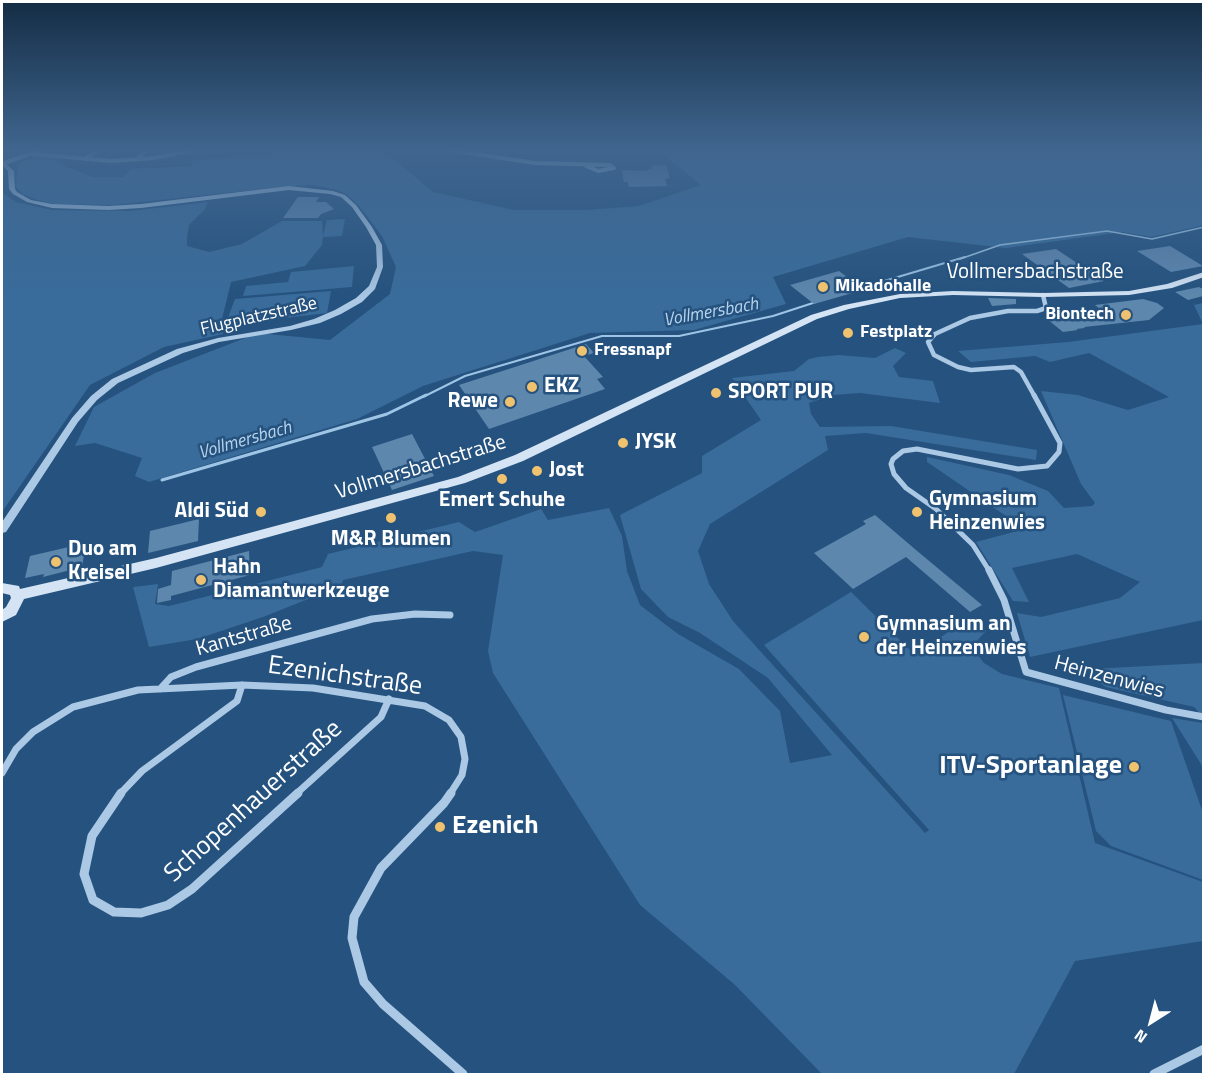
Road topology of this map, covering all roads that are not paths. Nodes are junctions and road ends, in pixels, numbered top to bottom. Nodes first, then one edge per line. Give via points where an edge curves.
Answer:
1 (28, 200) edge
2 (189, 200) edge
3 (348, 200) edge
4 (1203, 274) edge
5 (1043, 296) junction
6 (2, 530) edge
7 (2, 588) edge
8 (18, 595) junction
9 (450, 615) dead end
10 (2, 617) edge
11 (242, 685) junction
12 (160, 688) junction
13 (389, 699) junction
14 (1203, 717) edge
15 (2, 773) edge
16 (1203, 1049) edge
17 (463, 1074) edge
18 (1154, 1074) edge

1 - 2 street, Flugplatzstraße via 52,206 108,208
3 - 6 street, Flugplatzstraße via 379,245 380,267 372,287 359,300 317,321 180,351 115,381 75,420
4 - 5 main road, Vollmersbachstraße via 1169,286 1129,293
5 - 8 main road, Vollmersbachstraße via 981,292 914,295 828,312 519,458 461,480 156,563
5 - 14 street, Heinzenwies via 1046,308 970,318 935,334 928,342 934,355 958,367 1014,367 1022,372 1060,443 1059,452 1047,466 1018,469 917,449 903,451 893,459 894,474 973,545 1005,600 1026,672
7 - 8 main road
8 - 10 main road via 11,611
9 - 12 street, Kantstraße via 372,619 196,668 171,677
11 - 12 street, Ezenichstraße
11 - 13 street, Ezenichstraße via 313,688
11 - 13 street, Schopenhauerstraße via 237,701 142,771 115,799 92,836 84,874 93,900 114,912 141,913 168,906 192,889 381,717
12 - 15 street, Ezenichstraße via 96,700 54,717 16,749
13 - 17 street, Ezenichstraße via 426,706 448,720 461,737 465,759 462,775 444,803 381,868 367,890 354,917 352,938 364,982 383,1004
16 - 18 street

